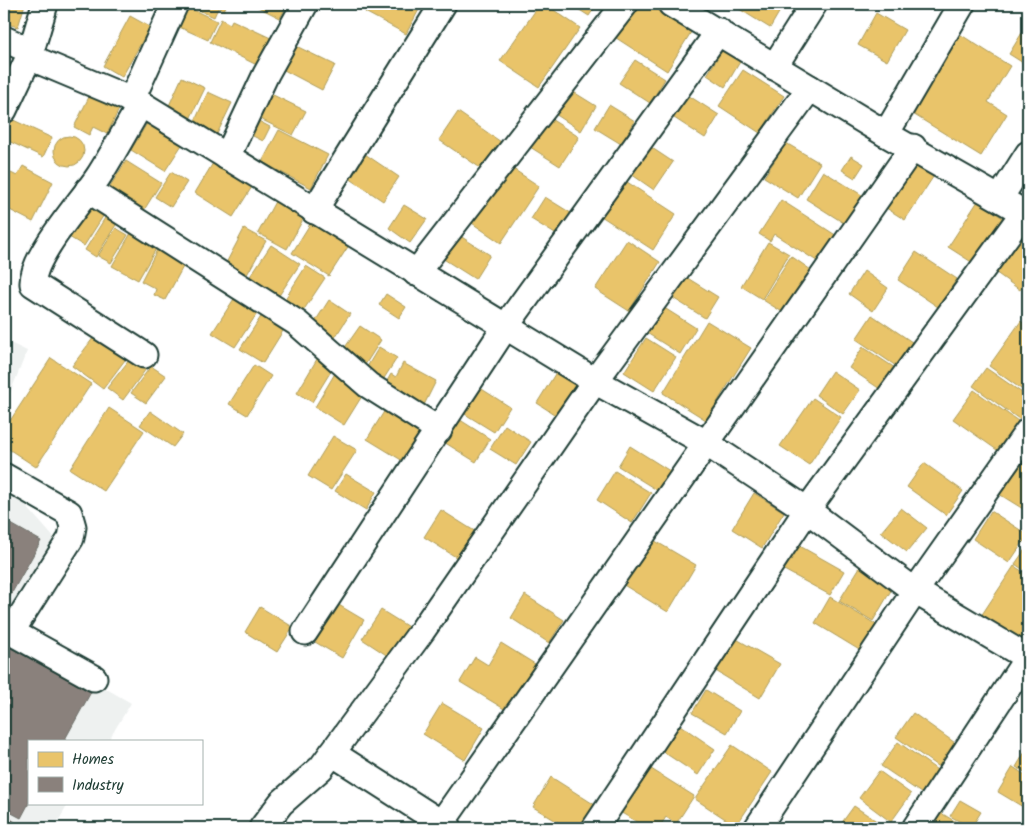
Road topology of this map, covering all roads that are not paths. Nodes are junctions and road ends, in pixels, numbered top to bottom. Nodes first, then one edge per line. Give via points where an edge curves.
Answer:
1 (45, 4) edge
2 (175, 4) edge
3 (305, 4) edge
4 (443, 4) edge
5 (625, 4) edge
6 (671, 4) edge
7 (814, 4) edge
8 (962, 4) edge
9 (719, 31) junction
10 (4, 39) edge
11 (30, 54) junction
12 (774, 67) junction
13 (810, 88) junction
14 (136, 103) junction
15 (4, 110) edge
16 (886, 134) junction
17 (913, 148) junction
18 (1028, 154) edge
19 (228, 157) junction
20 (88, 190) junction
21 (1000, 198) junction
22 (314, 211) junction
23 (1026, 213) edge
24 (416, 273) junction
25 (506, 326) junction
26 (144, 355) dead end
27 (595, 381) junction
28 (439, 430) junction
29 (1028, 432) edge
30 (706, 443) junction
31 (4, 476) edge
32 (807, 510) junction
33 (916, 591) junction
34 (8, 630) edge
35 (305, 632) dead end
36 (1028, 657) edge
37 (94, 678) dead end
38 (332, 753) junction
39 (443, 827) edge
40 (262, 828) edge
41 (595, 828) edge
42 (757, 828) edge
43 (915, 828) edge

1 - 11 street
2 - 14 street
3 - 19 street via 266,74
4 - 22 street
5 - 24 street
6 - 9 street
7 - 12 street
8 - 16 street
9 - 12 street
9 - 25 street
10 - 11 street
11 - 14 street
11 - 15 street
12 - 13 street
13 - 16 street
13 - 27 street
14 - 19 street
14 - 20 street
16 - 17 street
17 - 21 street
17 - 30 street
18 - 21 street
19 - 22 street
20 - 26 street via 35,268 33,284
20 - 28 street via 297,323 368,385
21 - 23 street
22 - 24 street
23 - 32 street
24 - 25 street
25 - 27 street
25 - 28 street
27 - 30 street
27 - 38 street via 422,631
28 - 35 street
29 - 33 street
30 - 32 street
30 - 39 street
31 - 34 street via 69,513 73,527 71,538
32 - 33 street
32 - 41 street
33 - 36 street
33 - 42 street
34 - 37 street
36 - 43 street
38 - 39 street
38 - 40 street via 321,768 281,803

